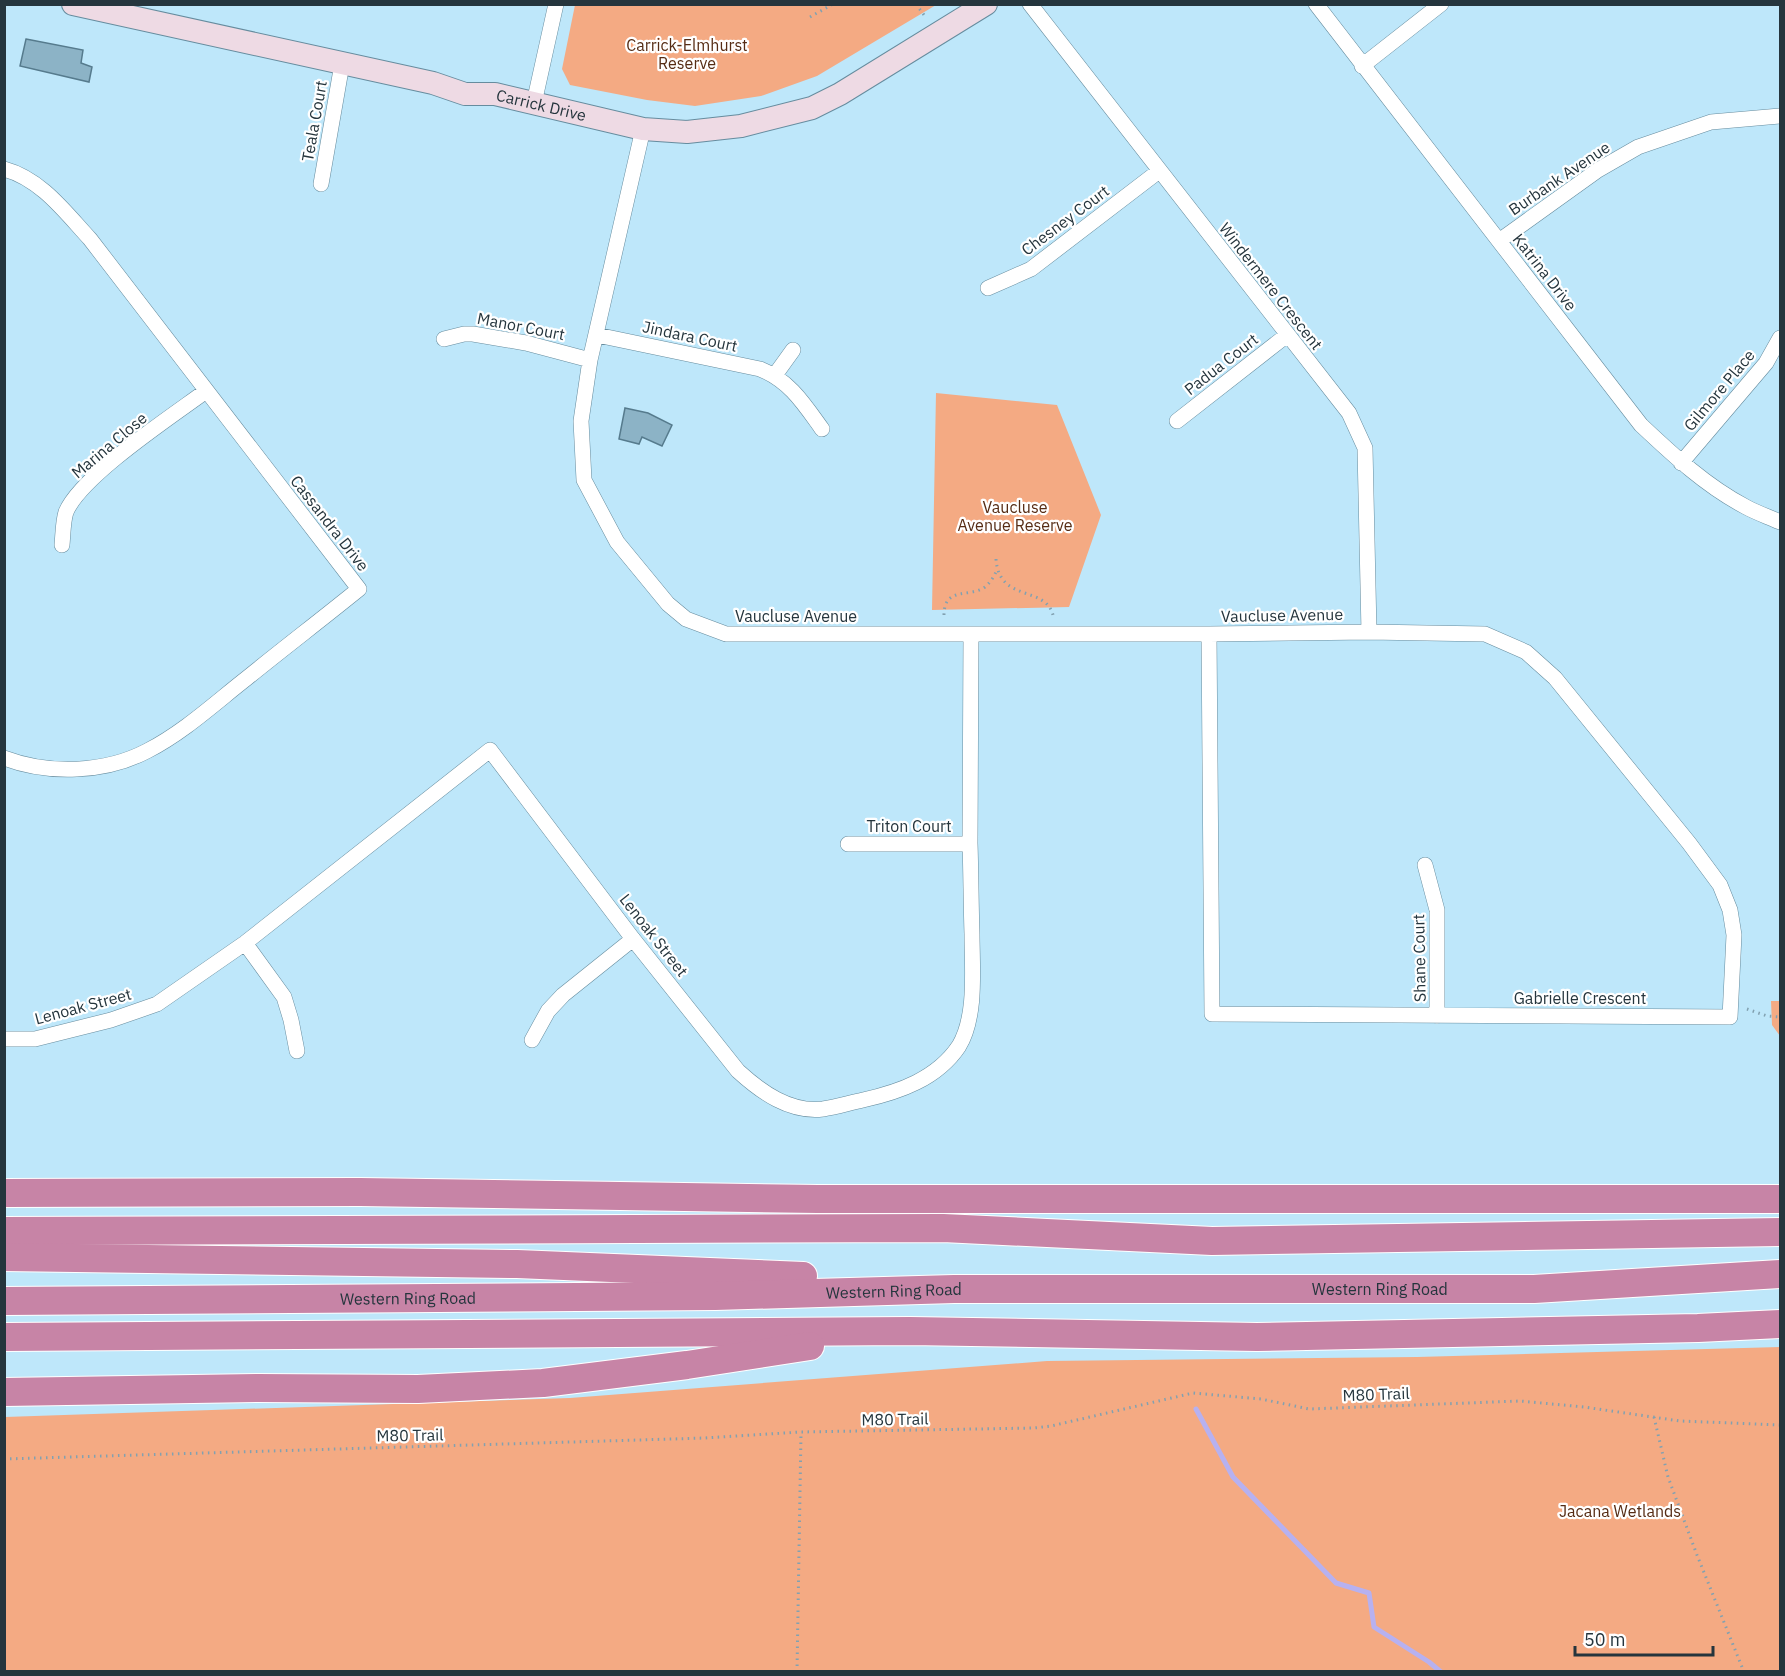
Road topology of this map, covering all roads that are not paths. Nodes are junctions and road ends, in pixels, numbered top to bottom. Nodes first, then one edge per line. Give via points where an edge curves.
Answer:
1 (73, 4) edge
2 (556, 4) edge
3 (986, 4) edge
4 (1030, 4) edge
5 (1316, 4) edge
6 (1441, 4) edge
7 (342, 64) junction
8 (1362, 66) junction
9 (534, 103) junction
10 (1780, 116) edge
11 (643, 129) junction
12 (4, 169) edge
13 (1159, 171) junction
14 (321, 184) dead end
15 (1499, 241) junction
16 (988, 288) dead end
17 (597, 335) junction
18 (1287, 335) junction
19 (1780, 338) edge
20 (444, 339) dead end
21 (793, 350) dead end
22 (590, 360) junction
23 (775, 375) junction
24 (206, 391) junction
25 (1177, 422) dead end
26 (822, 429) dead end
27 (1681, 463) junction
28 (1780, 522) edge
29 (62, 545) dead end
30 (1369, 632) junction
31 (971, 634) junction
32 (1209, 634) junction
33 (4, 758) edge
34 (970, 843) junction
35 (848, 844) dead end
36 (1425, 865) dead end
37 (633, 939) junction
38 (245, 943) junction
39 (1437, 1016) junction
40 (4, 1039) edge
41 (532, 1040) dead end
42 (297, 1051) dead end
43 (4, 1192) edge
44 (1780, 1199) edge
45 (1535, 1200) junction
46 (943, 1228) junction
47 (4, 1231) edge
48 (1780, 1232) edge
49 (4, 1257) edge
50 (1780, 1274) edge
51 (954, 1289) junction
52 (4, 1301) edge
53 (1780, 1324) edge
54 (910, 1331) junction
55 (4, 1337) edge
56 (4, 1392) edge

1 - 7 street, Carrick Drive
2 - 9 street
3 - 11 street, Carrick Drive via 855,87 812,108 741,126 687,132
4 - 13 street, Windermere Crescent
5 - 8 street, Katrina Drive
6 - 8 street
7 - 9 street, Carrick Drive via 433,83 465,94 495,94
7 - 14 street, Teala Court
8 - 15 street, Katrina Drive
9 - 11 street, Carrick Drive
10 - 15 street, Burbank Avenue via 1711,122 1638,147 1598,170
11 - 17 street, Vaucluse Avenue
12 - 24 street, Cassandra Drive via 48,192 90,239
13 - 16 street, Chesney Court via 1031,269
13 - 18 street, Windermere Crescent
15 - 27 street, Katrina Drive via 1641,425
17 - 22 street, Vaucluse Avenue
17 - 23 street, Jindara Court
18 - 25 street, Padua Court
18 - 30 street, Windermere Crescent via 1349,413 1365,448
19 - 27 street, Gilmore Place via 1766,363
20 - 22 street, Manor Court via 473,334
21 - 23 street
22 - 31 street, Vaucluse Avenue via 581,421 584,480 617,542 686,620 726,634
23 - 26 street, Jindara Court via 795,391
24 - 29 street, Marina Close via 105,468 78,494 66,513
24 - 33 street, Cassandra Drive via 359,589 191,722 146,752 106,766 60,770
27 - 28 street, Katrina Drive via 1747,508
30 - 32 street, Vaucluse Avenue
30 - 39 street, Gabrielle Crescent via 1485,634 1526,652 1555,678 1689,843 1720,885 1730,910 1734,935 1730,1017
31 - 32 street, Vaucluse Avenue
31 - 34 street, Lenoak Street
32 - 39 street, Gabrielle Crescent via 1212,1014
34 - 35 street, Triton Court
34 - 37 street, Lenoak Street via 970,1014 959,1044 941,1067 908,1087 881,1096 822,1109 804,1109 775,1099 738,1071
36 - 39 street, Shane Court via 1437,910
37 - 38 street, Lenoak Street via 490,750
37 - 41 street via 563,995 548,1011
38 - 40 street, Lenoak Street via 157,1004 35,1039
38 - 42 street via 284,997
43 - 45 highway
44 - 45 highway
45 - 46 highway via 1168,1213
46 - 47 highway
46 - 48 highway via 1212,1241
49 - 51 highway via 517,1264 847,1278
50 - 51 highway, Western Ring Road via 1534,1289
51 - 52 highway, Western Ring Road via 715,1296
53 - 54 highway via 1257,1337
54 - 55 highway
54 - 56 highway via 543,1383 418,1389

